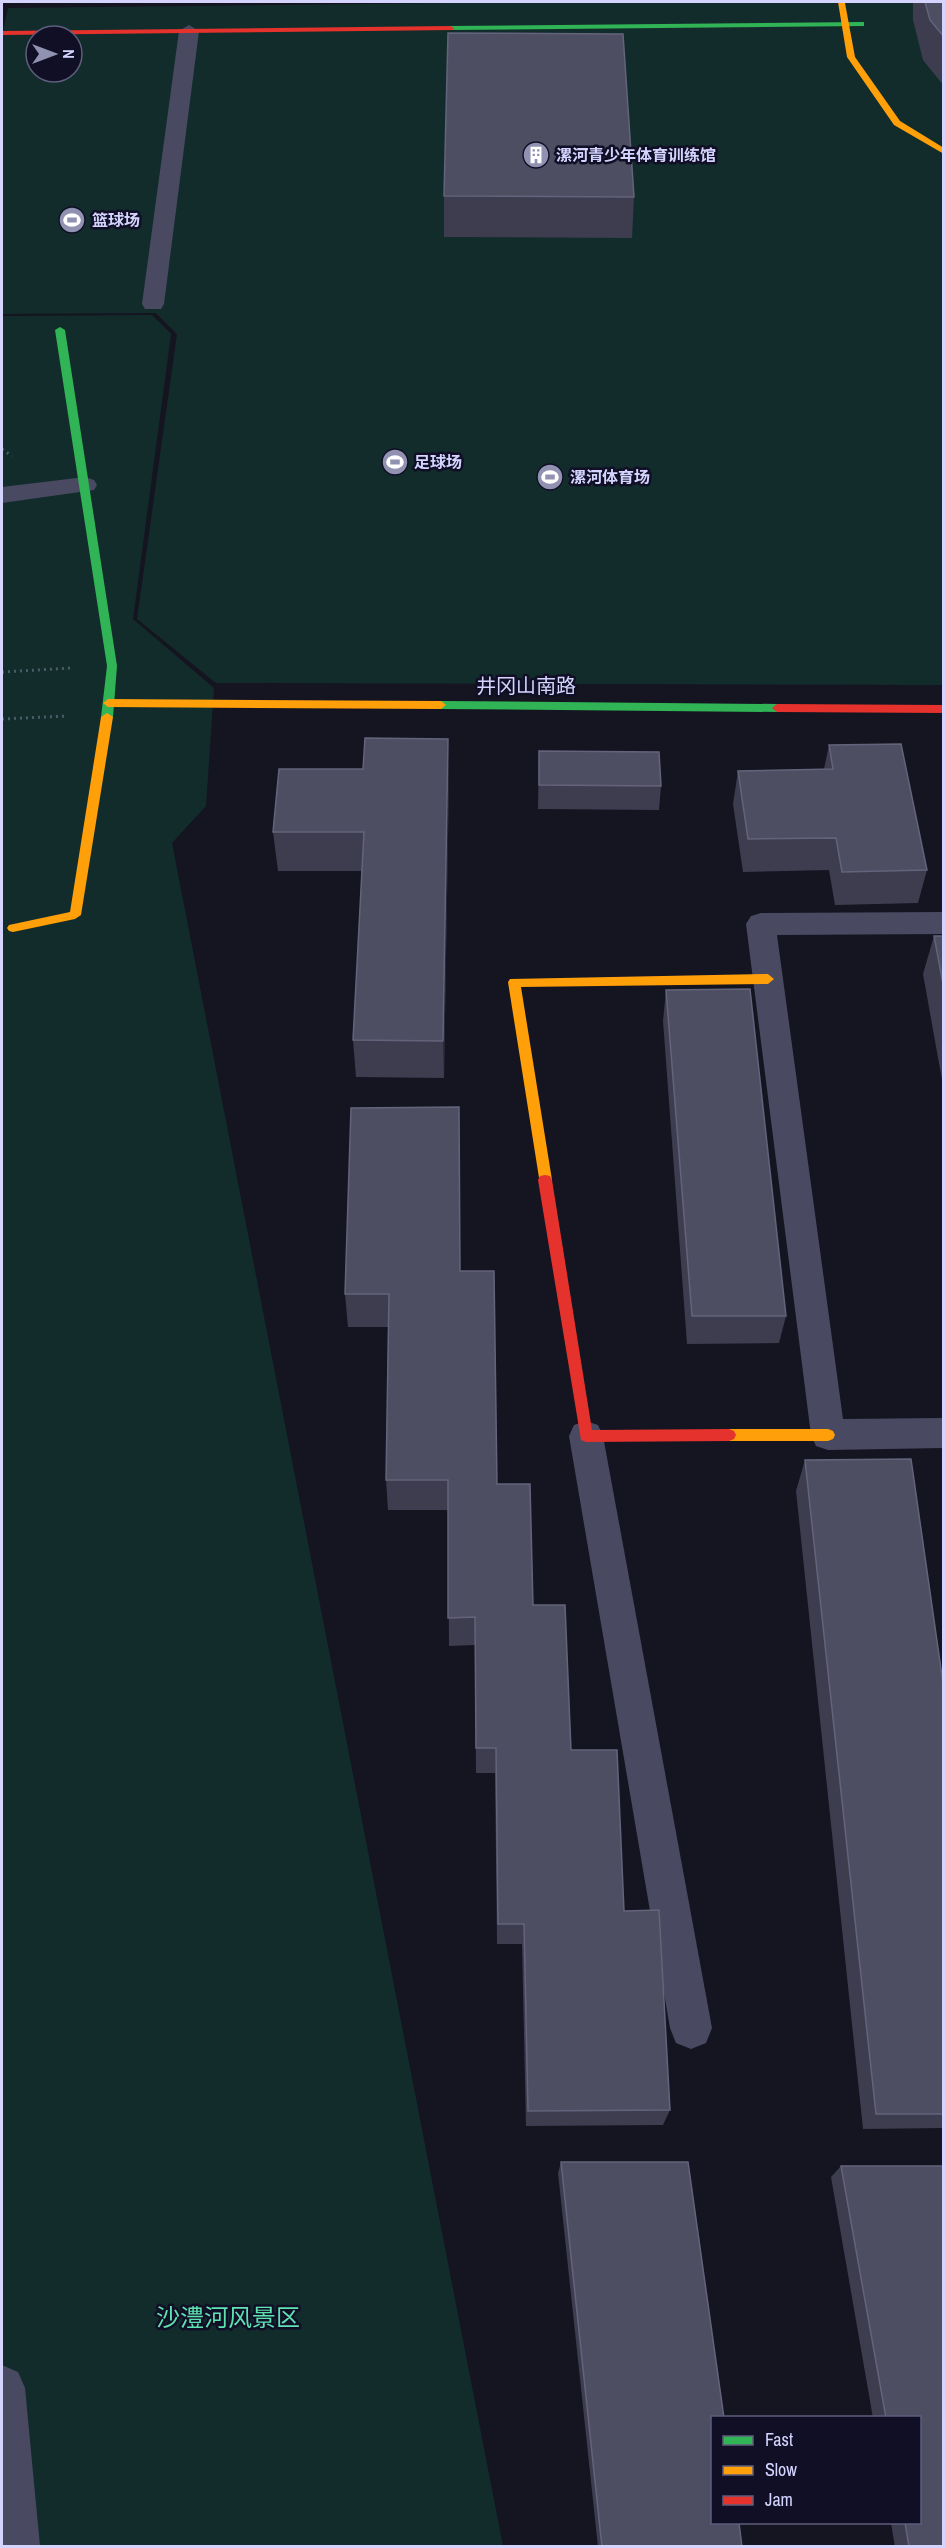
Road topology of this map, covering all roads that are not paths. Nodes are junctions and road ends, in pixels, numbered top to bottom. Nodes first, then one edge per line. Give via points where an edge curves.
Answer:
1 (841, 2) edge
2 (845, 24) junction
3 (189, 31) junction
4 (2, 33) edge
5 (864, 42) dead end
6 (884, 80) dead end
7 (944, 141) edge
8 (944, 152) edge
9 (153, 304) dead end
10 (60, 330) dead end
11 (85, 485) junction
12 (2, 495) edge
13 (107, 709) junction
14 (944, 709) edge
15 (944, 922) edge
16 (13, 928) dead end
17 (768, 979) junction
18 (828, 1435) junction
19 (586, 1436) junction
20 (942, 1440) edge
21 (691, 2028) dead end
22 (2, 2388) edge
23 (17, 2547) edge

1 - 2 street
2 - 3 street
2 - 5 street via 860,18
2 - 8 street via 851,57 897,123
3 - 4 street
3 - 9 street
6 - 7 street via 908,118
10 - 11 street
11 - 12 street
11 - 13 street via 112,666
13 - 14 street, 井冈山南路
13 - 16 street via 75,915
15 - 17 street via 760,924
17 - 18 street
17 - 19 street via 514,982
18 - 19 street
18 - 20 street
19 - 21 street
22 - 23 street

